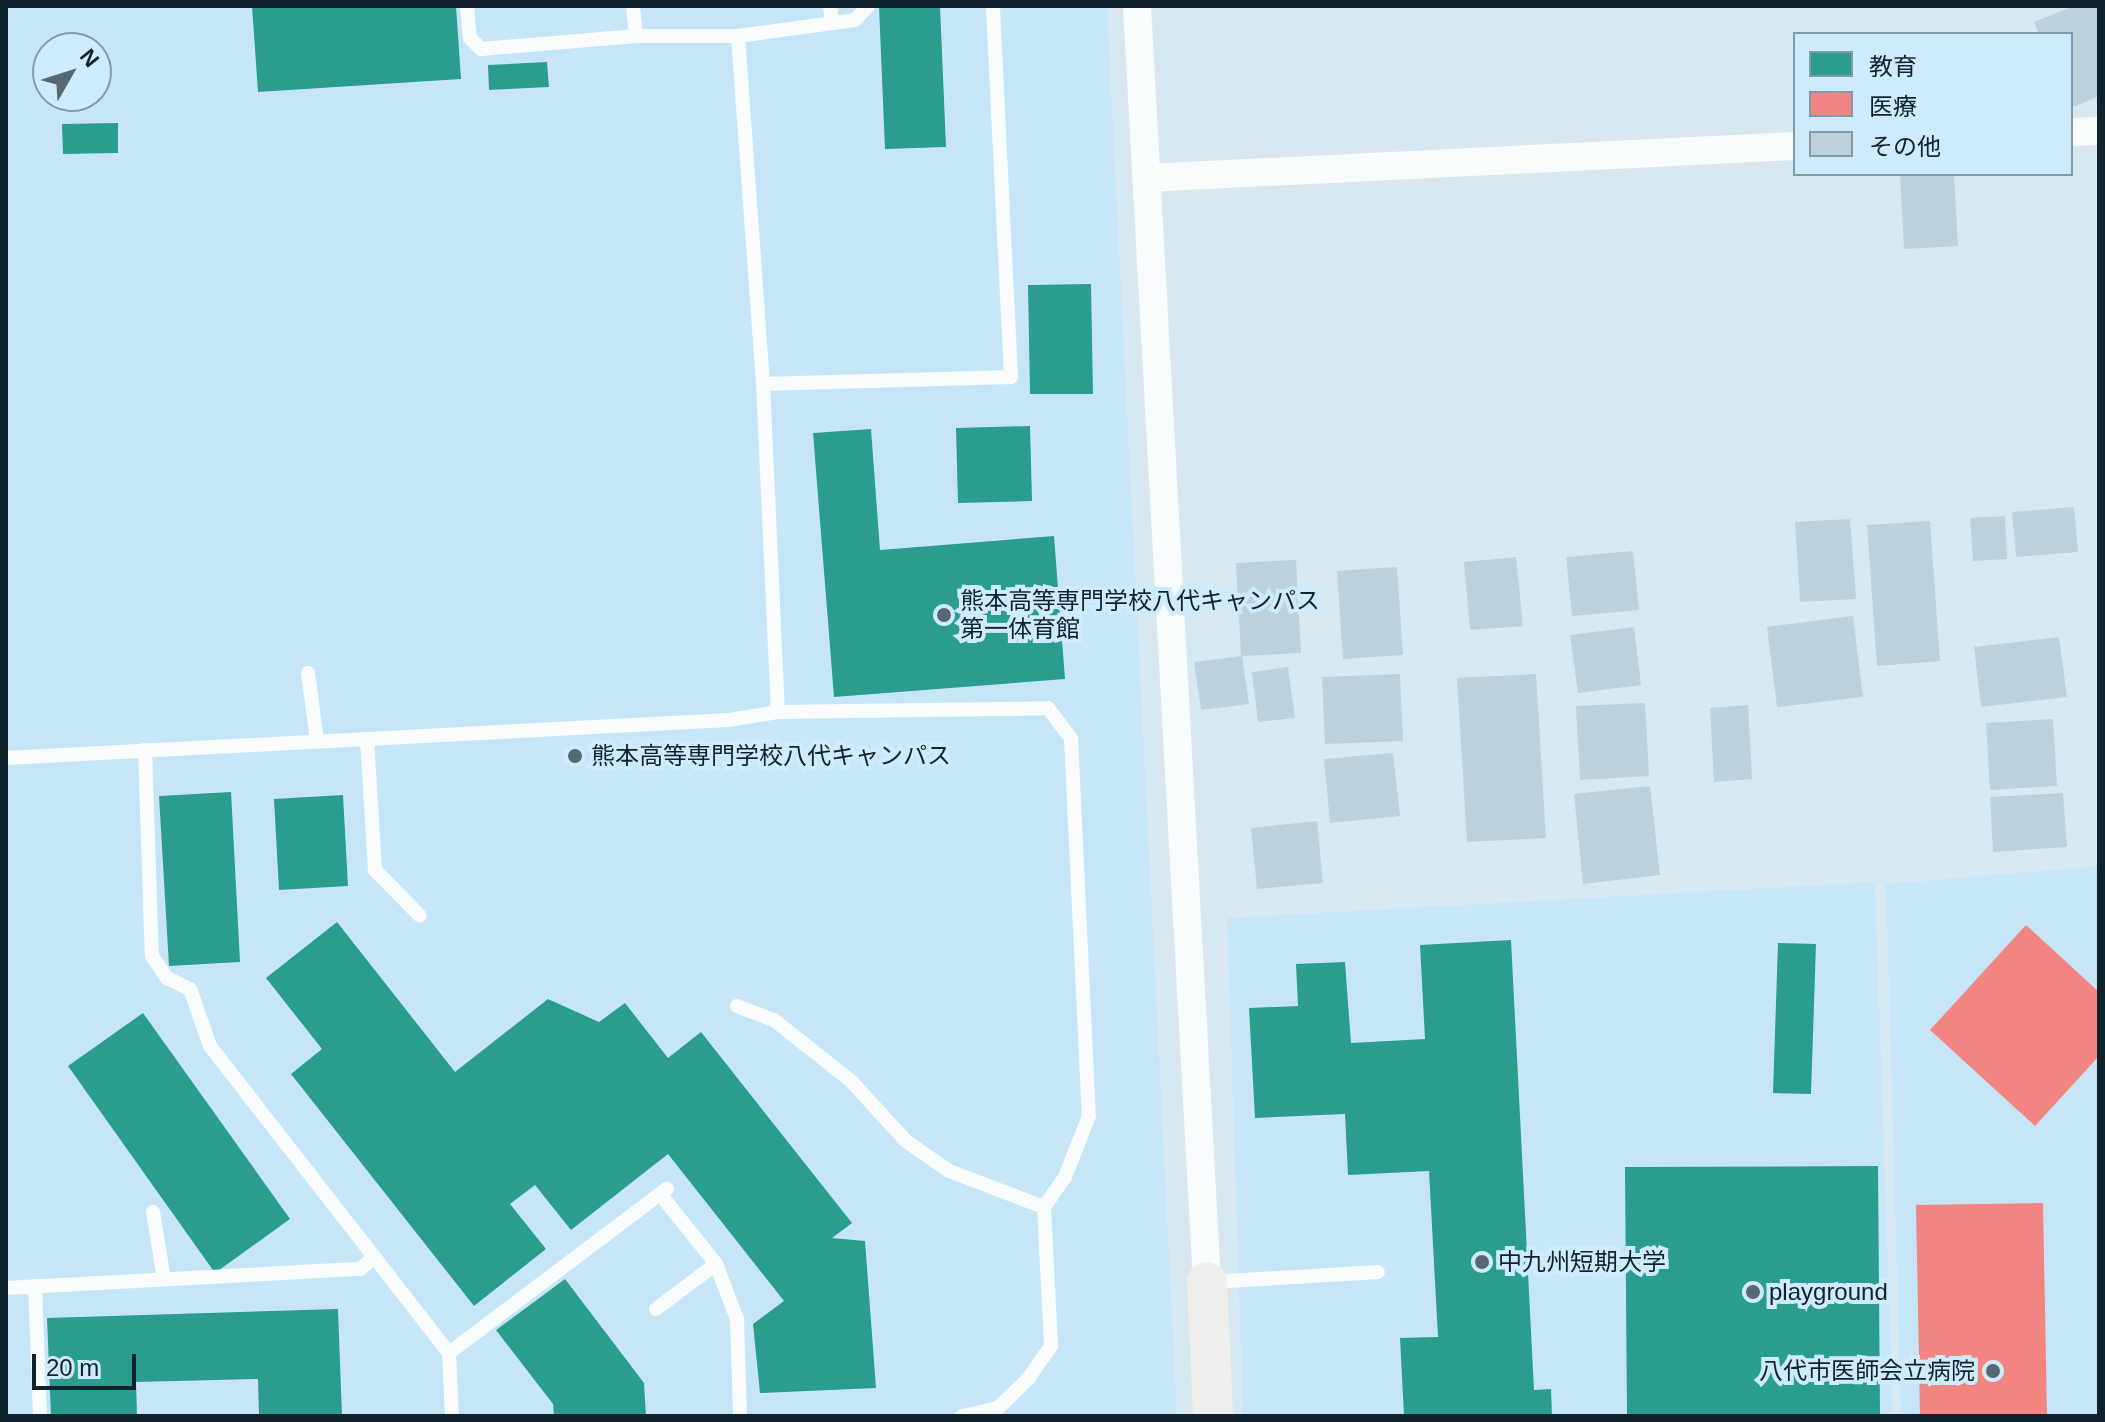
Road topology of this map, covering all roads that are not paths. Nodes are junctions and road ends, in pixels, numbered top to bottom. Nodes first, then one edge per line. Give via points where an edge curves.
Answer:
1 (467, 6) edge
2 (633, 6) edge
3 (830, 6) edge
4 (868, 6) edge
5 (993, 6) edge
6 (1137, 6) edge
7 (832, 23) junction
8 (636, 36) junction
9 (738, 36) junction
10 (2099, 131) edge
11 (2073, 132) edge
12 (1793, 146) edge
13 (1147, 178) junction
14 (763, 384) junction
15 (308, 673) dead end
16 (778, 712) junction
17 (367, 739) junction
18 (317, 741) junction
19 (145, 750) junction
20 (6, 758) edge
21 (420, 916) dead end
22 (737, 1006) dead end
23 (1044, 1207) junction
24 (153, 1212) dead end
25 (375, 1257) junction
26 (716, 1264) junction
27 (1378, 1272) dead end
28 (164, 1279) junction
29 (1207, 1282) junction
30 (35, 1286) junction
31 (6, 1288) edge
32 (656, 1309) dead end
33 (449, 1353) junction
34 (40, 1416) edge
35 (452, 1416) edge
36 (740, 1416) edge
37 (962, 1416) edge
38 (1213, 1416) edge

1 - 8 lane via 470,38 481,49
2 - 8 lane
3 - 7 lane
4 - 7 lane via 855,20
5 - 14 lane via 1011,377
6 - 13 street
7 - 9 lane
8 - 9 lane
9 - 14 lane
10 - 11 street
12 - 13 street
13 - 29 street
14 - 16 lane
15 - 18 lane
16 - 17 lane via 729,720
16 - 23 lane via 1048,708 1071,738 1089,1116 1065,1177
17 - 18 lane
17 - 21 lane via 375,870
18 - 19 lane
19 - 20 lane
19 - 25 lane via 152,956 167,978 190,989 210,1046
22 - 23 lane via 785,1028 851,1081 906,1141 949,1171
23 - 37 lane via 1051,1346 1029,1378 998,1408
24 - 28 lane
25 - 28 lane via 360,1269
25 - 33 lane
26 - 32 lane
26 - 33 lane via 664,1191
26 - 36 lane via 737,1319
27 - 29 lane
28 - 30 lane
29 - 38 street
30 - 31 lane
30 - 34 lane
33 - 35 lane

